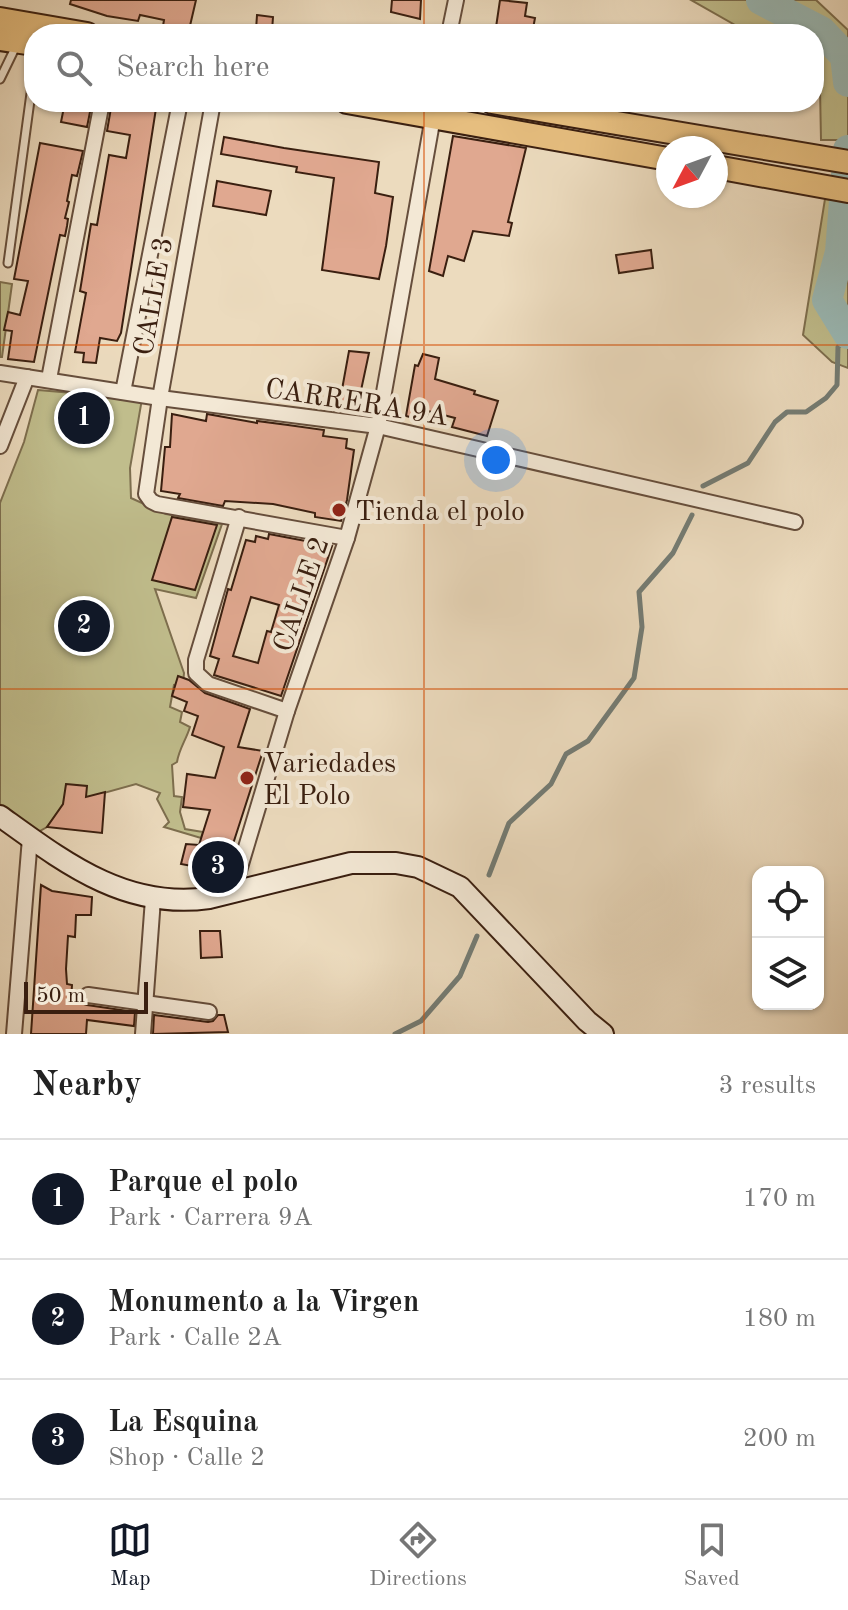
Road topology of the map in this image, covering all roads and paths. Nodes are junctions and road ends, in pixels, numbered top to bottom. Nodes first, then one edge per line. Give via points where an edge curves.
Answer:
1 (456, 0) edge
2 (451, 24) edge
3 (22, 33) edge
4 (0, 79) edge
5 (28, 112) edge
6 (100, 112) edge
7 (178, 112) edge
8 (211, 112) edge
9 (404, 112) edge
10 (552, 112) edge
11 (433, 117) junction
12 (656, 157) edge
13 (838, 160) edge
14 (728, 169) edge
15 (840, 189) edge
16 (8, 263) dead end
17 (0, 373) edge
18 (27, 377) junction
19 (49, 379) junction
20 (123, 392) junction
21 (160, 398) junction
22 (378, 426) junction
23 (0, 446) edge
24 (239, 517) junction
25 (795, 522) dead end
26 (347, 538) junction
27 (287, 711) junction
28 (0, 816) edge
29 (30, 838) junction
30 (232, 894) junction
31 (153, 899) junction
32 (88, 995) dead end
33 (145, 1005) junction
34 (209, 1012) dead end
35 (14, 1034) edge
36 (143, 1034) edge
37 (603, 1034) edge

1 - 2 street
3 - 4 lane
5 - 16 lane
6 - 19 street
7 - 20 street
8 - 21 street, CALLE 3
9 - 11 main road
10 - 13 main road
11 - 12 main road
11 - 22 street, CALLE 2
14 - 15 main road
17 - 18 street, CARRERA 9A
18 - 19 street, CARRERA 9A
18 - 23 street
19 - 20 street, CARRERA 9A
20 - 21 street, CARRERA 9A
21 - 22 street, CARRERA 9A
21 - 24 street, CALLE 3 via 148,498 157,504
22 - 25 street, CARRERA 9A
22 - 26 street, CALLE 2
24 - 26 street
24 - 27 street via 196,673 208,684
26 - 27 street, CALLE 2
27 - 30 street, CALLE 2
28 - 29 main road
29 - 31 main road via 82,873
29 - 35 street
30 - 31 main road via 192,901
30 - 37 main road via 351,863 418,867 460,887
31 - 33 street
32 - 33 street
33 - 34 street
33 - 36 street

